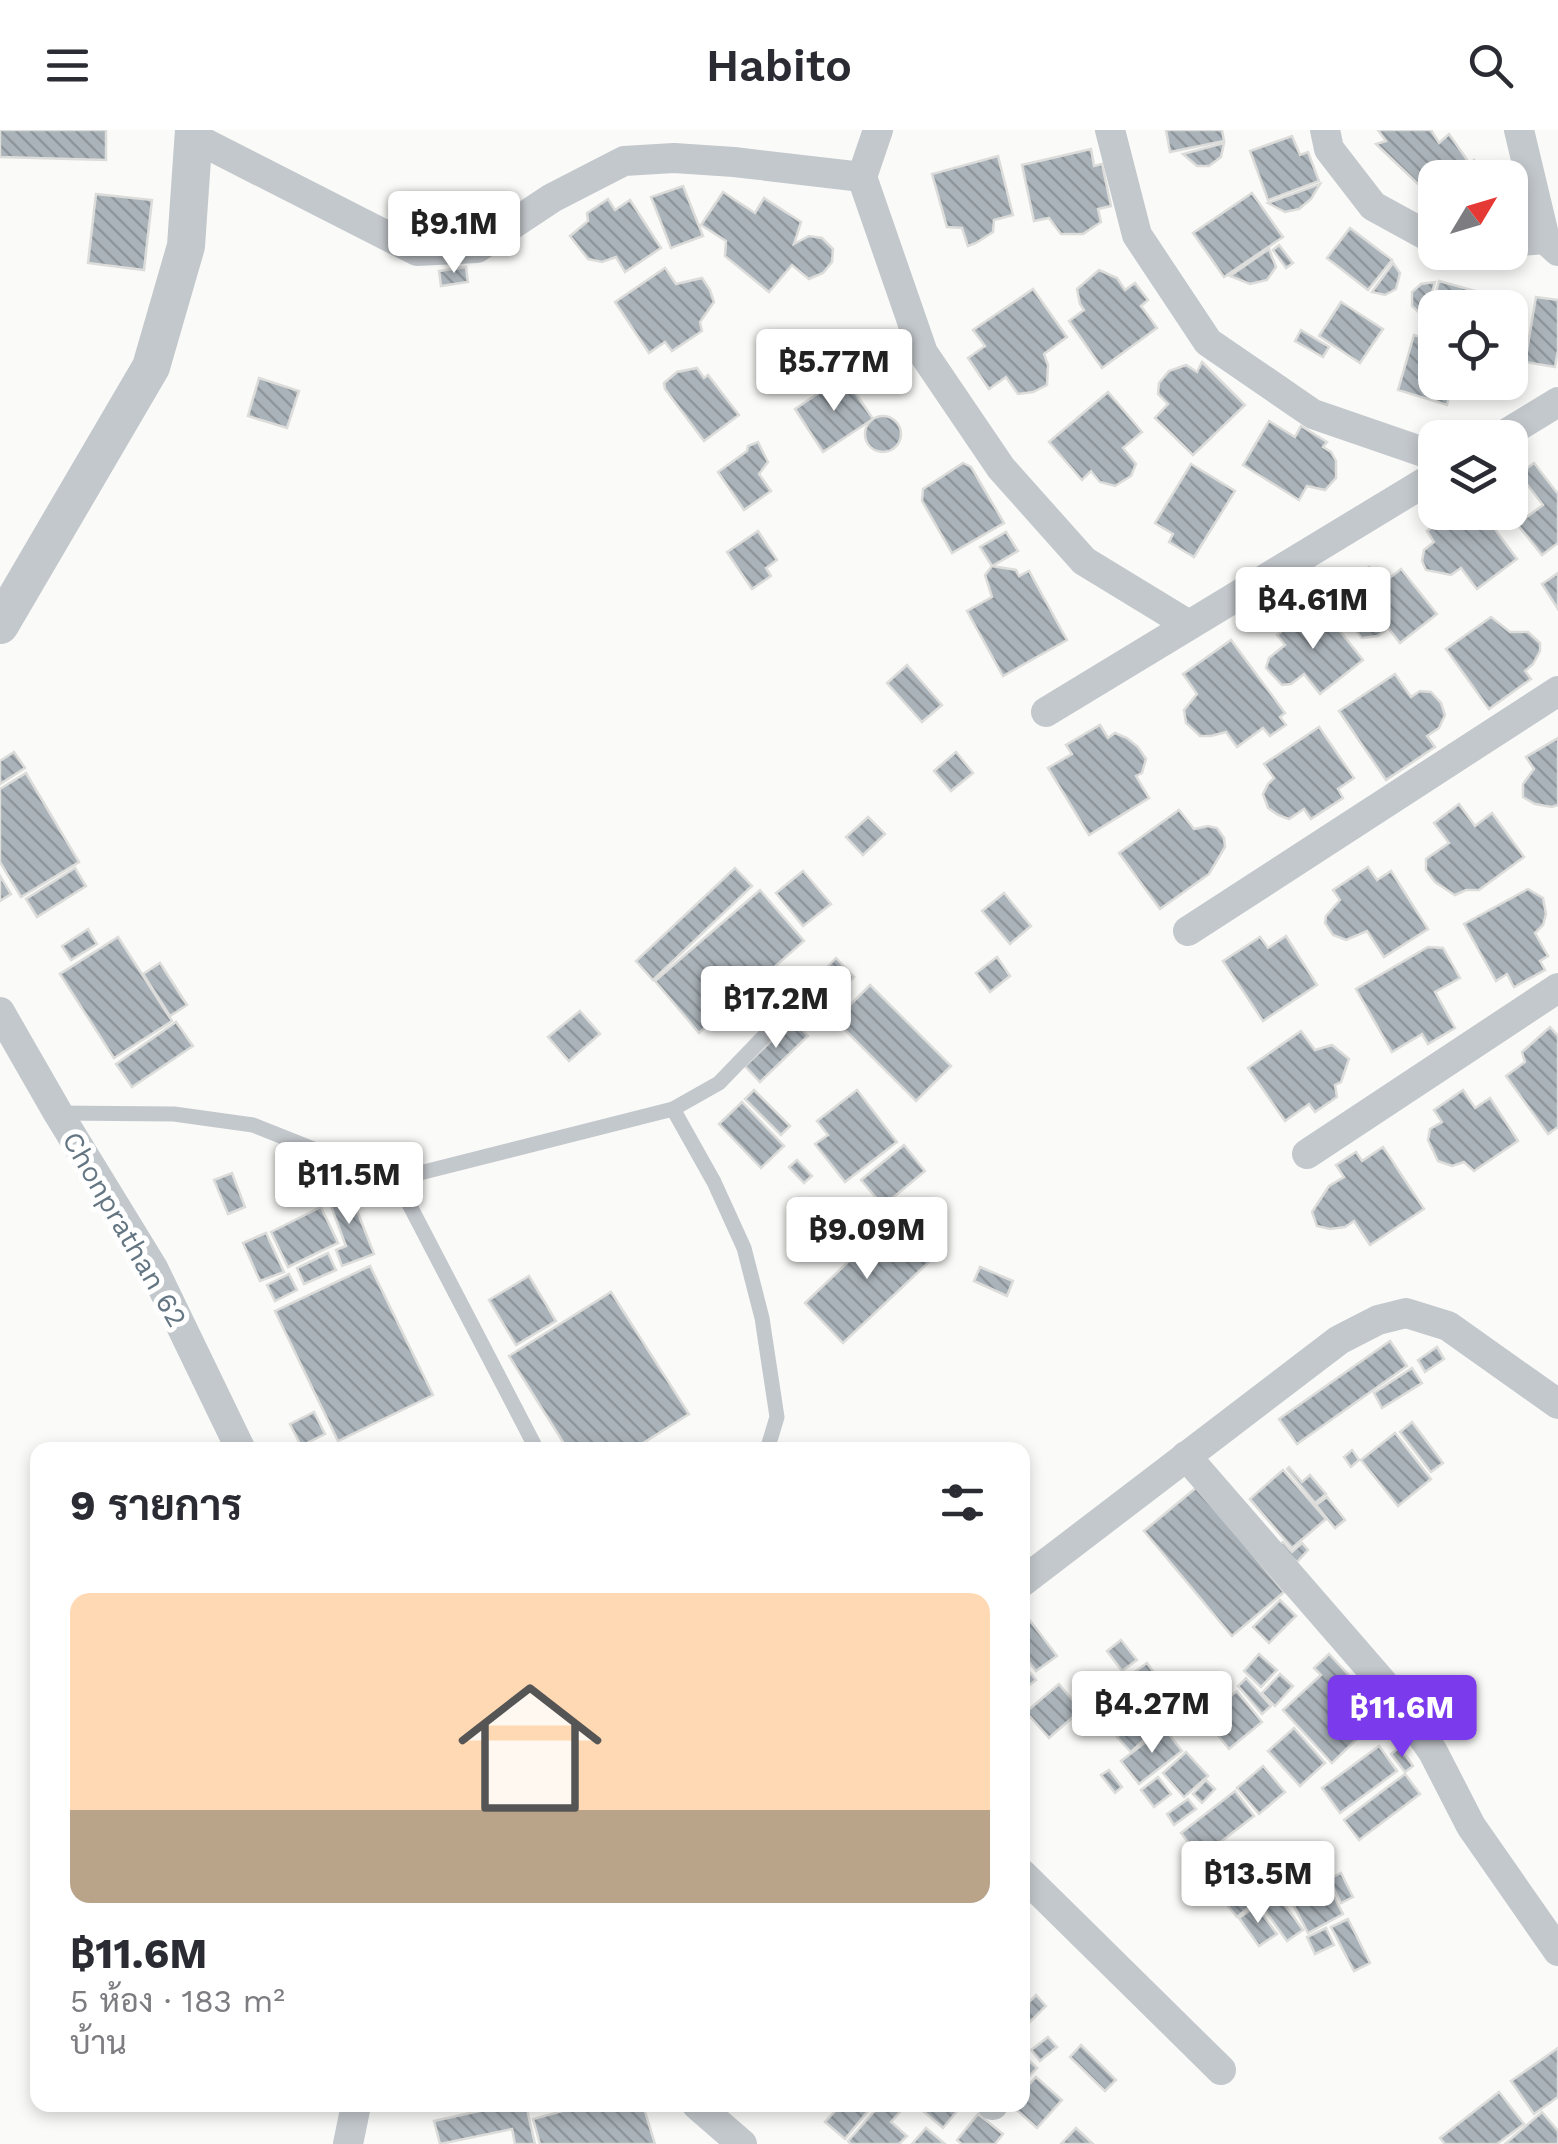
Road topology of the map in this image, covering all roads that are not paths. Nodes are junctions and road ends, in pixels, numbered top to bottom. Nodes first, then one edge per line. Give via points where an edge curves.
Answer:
1 (878, 130) edge
2 (1110, 130) edge
3 (1325, 130) edge
4 (1519, 130) edge
5 (195, 134) edge
6 (862, 177) junction
7 (1418, 231) edge
8 (1552, 245) edge
9 (1558, 402) edge
10 (1528, 420) edge
11 (1418, 450) edge
12 (1418, 486) edge
13 (0, 625) edge
14 (1189, 625) junction
15 (1558, 691) edge
16 (1046, 712) dead end
17 (1188, 931) dead end
18 (1558, 988) edge
19 (800, 999) dead end
20 (0, 1012) edge
21 (673, 1108) junction
22 (58, 1112) junction
23 (1307, 1154) dead end
24 (396, 1179) junction
25 (1558, 1404) edge
26 (237, 1442) edge
27 (533, 1442) edge
28 (769, 1442) edge
29 (1186, 1456) junction
30 (1030, 1576) edge
31 (1030, 1882) edge
32 (1558, 1951) edge
33 (1220, 2070) dead end
34 (355, 2112) edge
35 (705, 2112) edge
36 (348, 2144) edge
37 (742, 2144) edge

1 - 6 street
2 - 11 street via 1137,236 1208,342 1313,414
3 - 7 street via 1329,149 1372,206
4 - 8 street
5 - 6 street via 417,250 477,248 624,161 734,162
5 - 13 street via 186,246 152,368
6 - 14 street via 923,354 1000,468 1084,561
9 - 10 street
12 - 14 street
14 - 16 street
15 - 17 street
18 - 23 street
19 - 21 lane via 719,1083
20 - 22 street, Chonprathan 62
21 - 24 lane
21 - 28 lane via 744,1248 776,1416
22 - 24 lane via 174,1114 253,1125
22 - 26 street, Chonprathan 62 via 153,1268
24 - 27 lane
25 - 29 street via 1448,1326 1406,1313 1339,1340
29 - 30 street
29 - 32 street via 1396,1698 1471,1826
31 - 33 street
34 - 36 street
35 - 37 street

